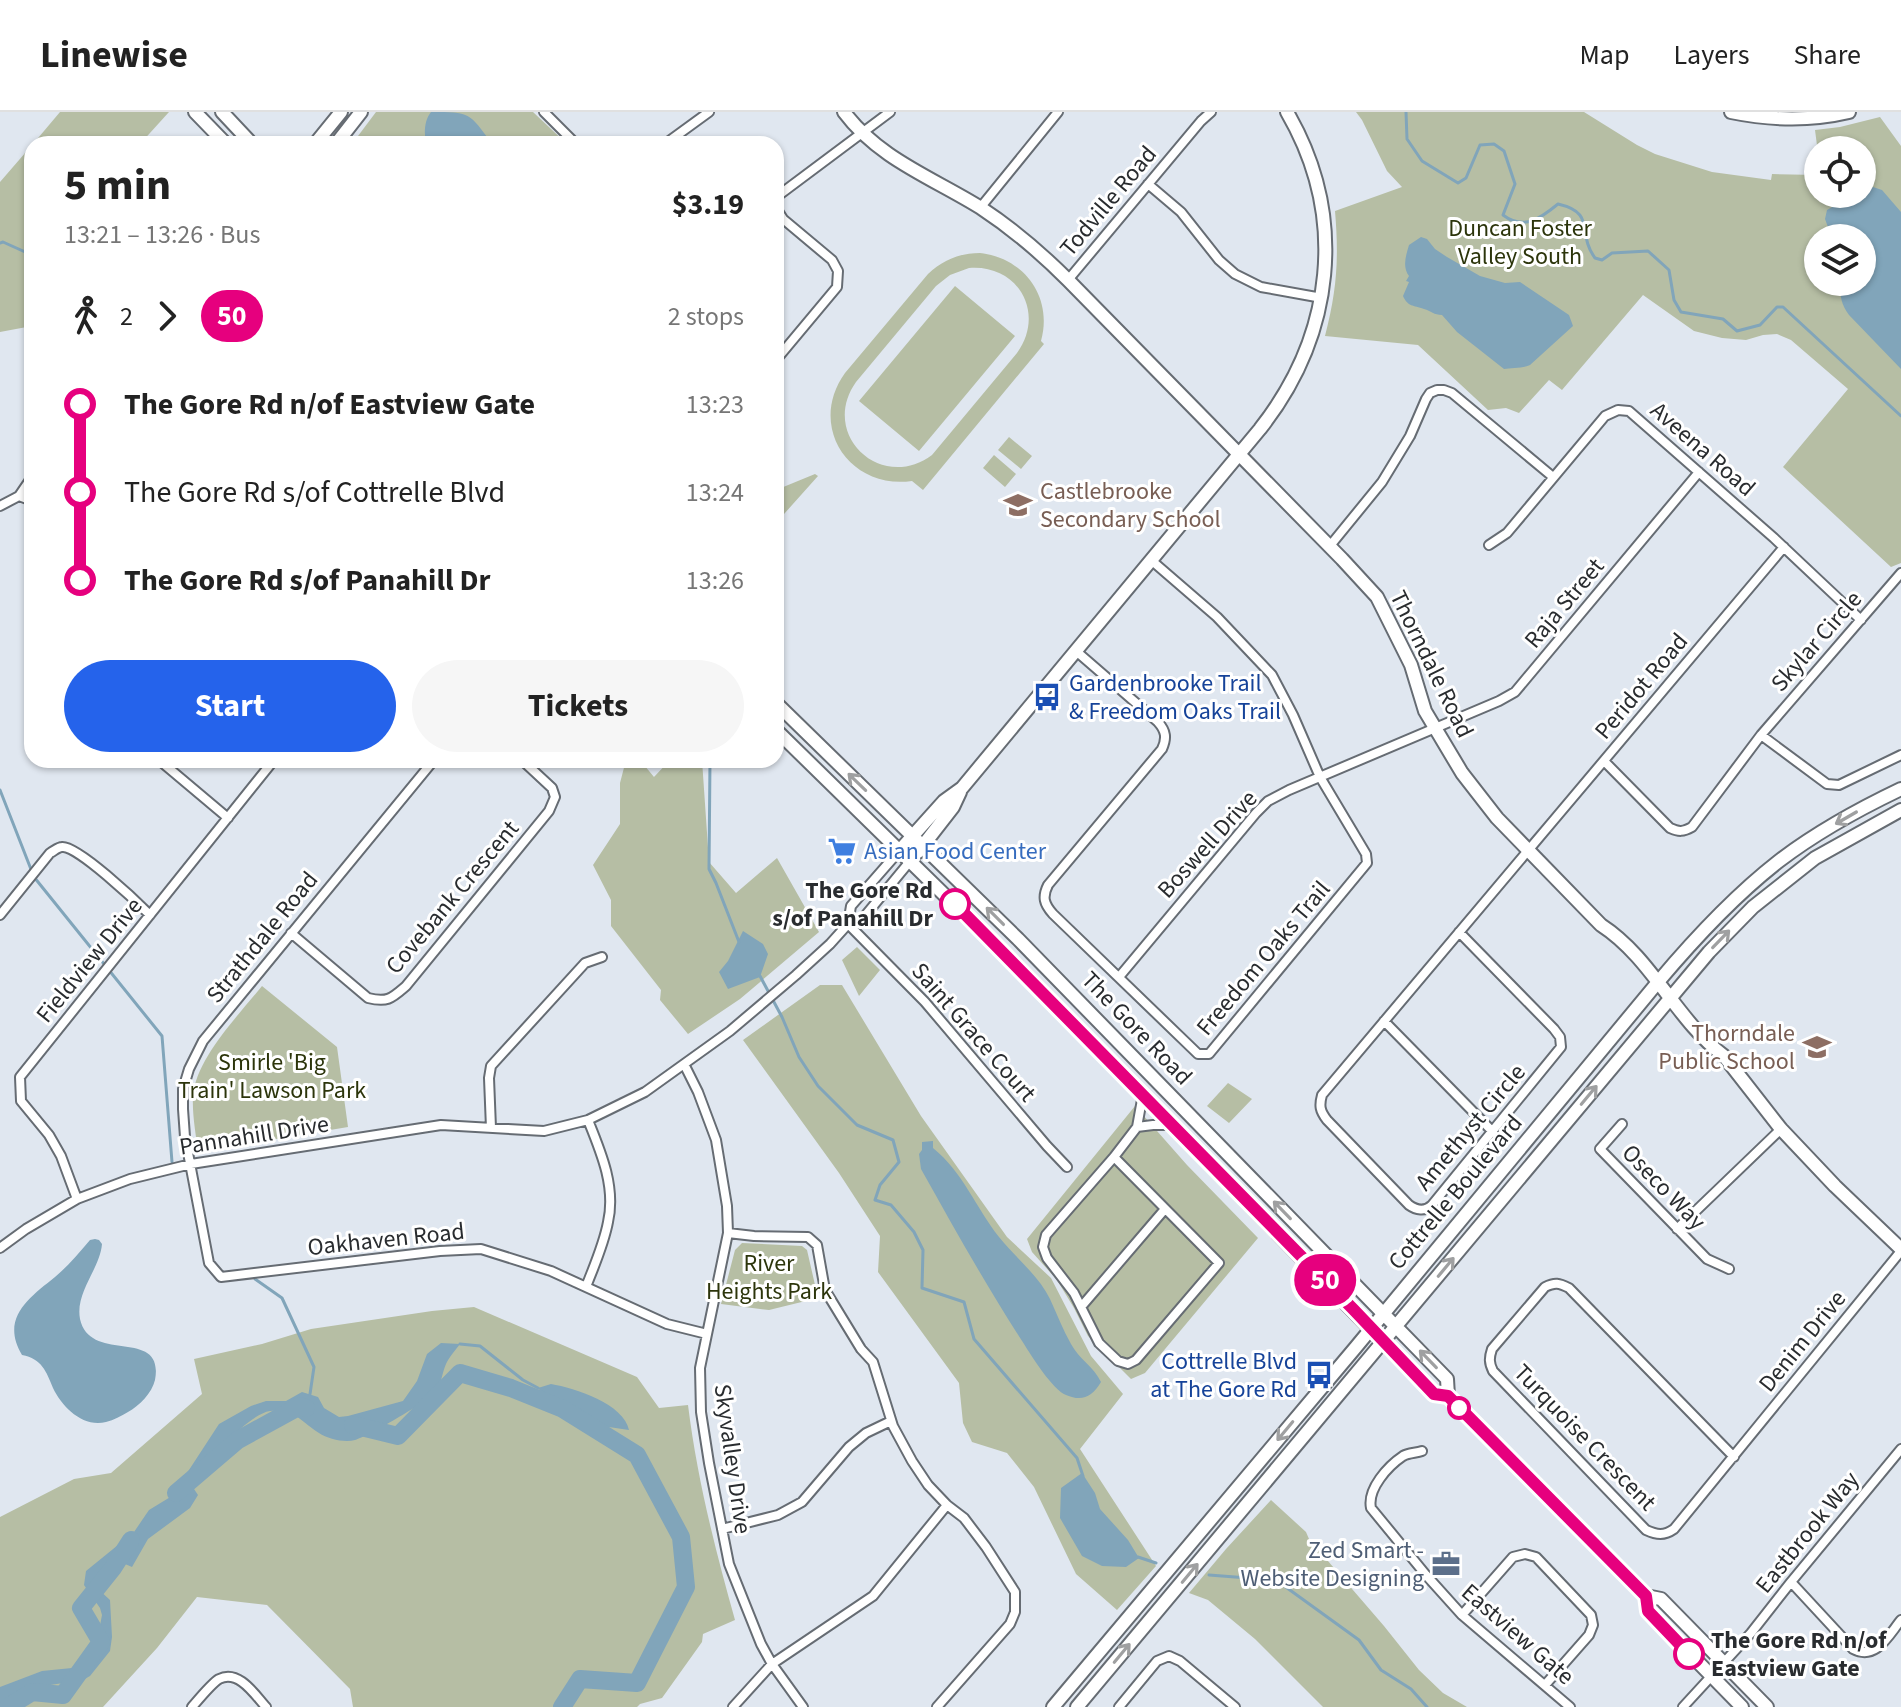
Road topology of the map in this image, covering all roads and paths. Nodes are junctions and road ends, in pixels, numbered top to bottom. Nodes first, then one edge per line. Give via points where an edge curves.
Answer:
1 (195, 112) edge
2 (222, 112) edge
3 (341, 112) edge
4 (361, 112) edge
5 (544, 112) edge
6 (709, 112) edge
7 (844, 112) edge
8 (890, 112) edge
9 (1058, 112) edge
10 (1211, 112) edge
11 (1287, 112) edge
12 (1731, 112) edge
13 (1849, 112) edge
14 (863, 133) junction
15 (218, 136) edge
16 (244, 136) edge
17 (322, 136) edge
18 (342, 136) edge
19 (568, 136) edge
20 (676, 136) edge
21 (1148, 184) junction
22 (784, 191) edge
23 (980, 208) junction
24 (784, 220) edge
25 (1068, 280) junction
26 (1322, 298) junction
27 (784, 350) edge
28 (1239, 455) junction
29 (1699, 472) junction
30 (1553, 477) junction
31 (24, 489) edge
32 (19, 496) junction
33 (24, 498) edge
34 (0, 506) edge
35 (1489, 545) dead end
36 (1329, 547) junction
37 (1784, 547) junction
38 (1151, 560) junction
39 (1901, 573) edge
40 (1861, 620) junction
41 (1076, 651) junction
42 (784, 711) edge
43 (1435, 728) junction
44 (1761, 735) junction
45 (784, 738) edge
46 (1901, 755) edge
47 (1605, 762) junction
48 (169, 768) edge
49 (268, 768) edge
50 (427, 768) edge
51 (531, 768) edge
52 (1320, 777) junction
53 (1901, 789) edge
54 (1901, 810) edge
55 (228, 818) junction
56 (918, 841) junction
57 (900, 850) junction
58 (1528, 850) junction
59 (911, 860) junction
60 (0, 915) edge
61 (150, 915) junction
62 (848, 924) junction
63 (1459, 932) junction
64 (291, 933) junction
65 (602, 957) dead end
66 (1050, 971) junction
67 (1119, 977) junction
68 (1658, 982) junction
69 (1036, 984) junction
70 (1670, 997) junction
71 (1384, 1021) junction
72 (684, 1064) junction
73 (1143, 1094) junction
74 (1184, 1109) junction
75 (588, 1120) junction
76 (1171, 1124) junction
77 (1622, 1124) dead end
78 (1137, 1127) junction
79 (491, 1128) junction
80 (1781, 1129) junction
81 (1493, 1132) junction
82 (1114, 1157) junction
83 (191, 1164) junction
84 (1067, 1167) dead end
85 (77, 1199) junction
86 (1165, 1209) junction
87 (1677, 1229) junction
88 (728, 1233) junction
89 (0, 1248) edge
90 (1901, 1250) edge
91 (1729, 1269) dead end
92 (586, 1287) junction
93 (1081, 1307) junction
94 (1383, 1313) junction
95 (1396, 1327) junction
96 (1371, 1328) junction
97 (707, 1334) junction
98 (1384, 1341) junction
99 (1448, 1396) junction
100 (891, 1421) junction
101 (1901, 1449) edge
102 (1422, 1451) dead end
103 (1734, 1457) junction
104 (947, 1505) junction
105 (722, 1529) junction
106 (1791, 1582) junction
107 (1646, 1596) junction
108 (1462, 1615) junction
109 (1901, 1620) edge
110 (1724, 1663) junction
111 (772, 1664) junction
112 (1711, 1676) junction
113 (1545, 1685) junction
114 (192, 1707) edge
115 (266, 1707) edge
116 (733, 1707) edge
117 (803, 1707) edge
118 (937, 1707) edge
119 (1053, 1707) edge
120 (1077, 1707) edge
121 (1119, 1707) edge
122 (1235, 1707) edge
123 (1570, 1707) edge
124 (1683, 1707) edge
125 (1742, 1707) edge
126 (1767, 1707) edge

1 - 15 main road
2 - 16 main road
3 - 17 main road
4 - 18 main road
5 - 19 street
6 - 20 street
7 - 14 main road, Thorndale Road
8 - 14 street
9 - 23 street
10 - 21 street, Todville Road
11 - 26 main road via 1310,161 1321,203 1326,257
12 - 13 main road via 1795,118
14 - 22 street
14 - 23 main road, Thorndale Road via 908,168
21 - 25 street, Todville Road
21 - 26 street via 1181,212 1235,274 1261,287
23 - 25 main road, Thorndale Road
24 - 27 street via 838,271 837,287
25 - 28 main road, Thorndale Road
26 - 28 main road via 1292,383
28 - 36 main road, Thorndale Road
28 - 38 main road
29 - 30 street, Aveena Road via 1629,411 1618,410 1605,416
29 - 37 street, Aveena Road
29 - 43 street, Raja Street via 1515,692
30 - 35 street, Aveena Road via 1507,533
30 - 36 street via 1452,393 1437,390 1426,399 1382,482
31 - 32 street
32 - 33 street
32 - 34 street
36 - 43 main road, Thorndale Road via 1377,597
37 - 40 street, Aveena Road
37 - 47 street, Peridot Road
38 - 41 main road
38 - 52 street via 1217,617 1272,675
39 - 40 street, Skylar Circle
40 - 44 street, Skylar Circle
41 - 56 main road via 962,788 953,807
41 - 67 street, Freedom Oaks Trail via 1158,722 1165,734 1162,749 1044,892 1053,914
56 -> 42 main road, The Gore Road
43 - 52 street, Boswell Drive
43 - 58 main road, Thorndale Road via 1462,773
44 - 46 street via 1833,785
44 - 47 street, Skylar Circle via 1685,831 1670,828
45 - 57 main road, The Gore Road
47 - 58 street, Peridot Road
48 - 55 street
49 - 55 street, Fieldview Drive
50 - 64 street, Strathdale Road
51 - 64 street, Covebank Crescent via 552,788 555,797 549,811 391,999 368,998
52 - 67 street, Boswell Drive via 1268,801
52 - 67 street, Freedom Oaks Trail via 1367,863 1209,1054 1198,1054
53 -> 68 main road, Cottrelle Boulevard via 1773,866 1727,905
70 -> 54 main road, Cottrelle Boulevard via 1769,893 1815,858
55 - 61 street, Fieldview Drive
56 - 57 main road
56 - 59 main road
66 -> 56 main road, The Gore Road
57 - 59 main road, The Gore Road
57 - 62 street, Pannahill Drive via 851,906
58 - 63 street, Amethyst Circle
58 - 68 main road, Thorndale Road
59 - 62 street, Pannahill Drive via 864,917
59 - 69 main road, The Gore Road
60 - 61 street via 50,853 62,847 95,866
61 - 85 street, Fieldview Drive via 20,1077 21,1101 61,1156
62 - 72 street, Pannahill Drive via 796,975
62 - 84 street, Saint Grace Court via 925,1002
63 - 71 street, Amethyst Circle
63 - 81 street, Amethyst Circle via 1554,1029 1561,1043
64 - 83 street, Strathdale Road via 196,1053 183,1089
65 - 79 street via 585,963 491,1066
66 - 69 main road
66 - 74 main road, The Gore Road
68 - 70 main road, Thorndale Road
68 - 94 main road, Cottrelle Boulevard
69 - 73 main road, The Gore Road
70 - 80 main road, Thorndale Road
95 -> 70 main road, Cottrelle Boulevard
71 - 81 street
71 - 81 street, Amethyst Circle via 1322,1095 1320,1105 1327,1120 1409,1205 1430,1208
72 - 75 street, Pannahill Drive via 645,1092
72 - 88 street, Skyvalley Drive via 716,1140
73 - 76 main road, The Gore Road
73 - 78 street
74 - 76 main road
94 -> 74 main road, The Gore Road
75 - 79 street, Pannahill Drive via 544,1131
75 - 92 street via 610,1186 609,1220
76 - 78 street
76 - 96 main road, The Gore Road
77 - 87 street, Oseco Way via 1600,1149
78 - 82 street
79 - 83 street, Pannahill Drive via 441,1125
80 - 87 street
80 - 90 main road, Thorndale Road
82 - 86 street
82 - 93 street via 1046,1235 1043,1247
83 - 85 street, Pannahill Drive
83 - 92 street, Oakhaven Road via 209,1263 221,1277 481,1249
85 - 89 street, Pannahill Drive
86 - 93 street
86 - 93 street via 1219,1263 1136,1360 1118,1361 1099,1343
87 - 91 street, Oseco Way via 1707,1259
88 - 97 street, Skyvalley Drive
88 - 100 street via 808,1237 817,1245 825,1290 873,1362
90 - 103 street, Denim Drive
92 - 97 street, Oakhaven Road via 667,1324
94 - 95 main road, The Gore Road
94 - 96 main road, Cottrelle Boulevard
95 - 98 main road, Cottrelle Boulevard
99 -> 95 main road, The Gore Road via 1447,1379
96 - 98 main road, The Gore Road
96 -> 119 main road, Cottrelle Boulevard
97 - 105 street, Skyvalley Drive via 700,1368 701,1412
98 - 99 main road, The Gore Road via 1434,1394
120 -> 98 main road, Cottrelle Boulevard
99 - 107 main road, The Gore Road
100 - 104 street via 928,1485
100 - 105 street via 849,1447 802,1502 778,1515
101 - 106 street, Eastbrook Way
102 - 108 street, Eastview Gate via 1405,1455 1380,1479 1369,1499 1371,1508
103 - 103 street, Turquoise Crescent via 1674,1529 1654,1534 1493,1371 1492,1349 1545,1287 1560,1283
104 - 111 street via 873,1596
104 - 118 street via 964,1518 1015,1592 1015,1612
105 - 111 street, Skyvalley Drive via 729,1564
106 - 109 street via 1860,1653 1874,1651
106 - 110 street, Eastbrook Way
107 - 110 main road, The Gore Road via 1661,1599
107 - 112 main road, The Gore Road via 1648,1611
108 - 113 street, Eastview Gate
108 - 113 street via 1513,1557 1536,1557 1591,1615 1593,1625
110 - 112 street, Eastbrook Way
110 - 126 main road, The Gore Road
111 - 116 street
111 - 117 street, Skyvalley Drive
112 - 124 street
112 - 125 main road, The Gore Road
113 - 123 street, Eastview Gate
114 - 115 street via 219,1679 231,1678 241,1680
121 - 122 street via 1157,1661 1169,1656

